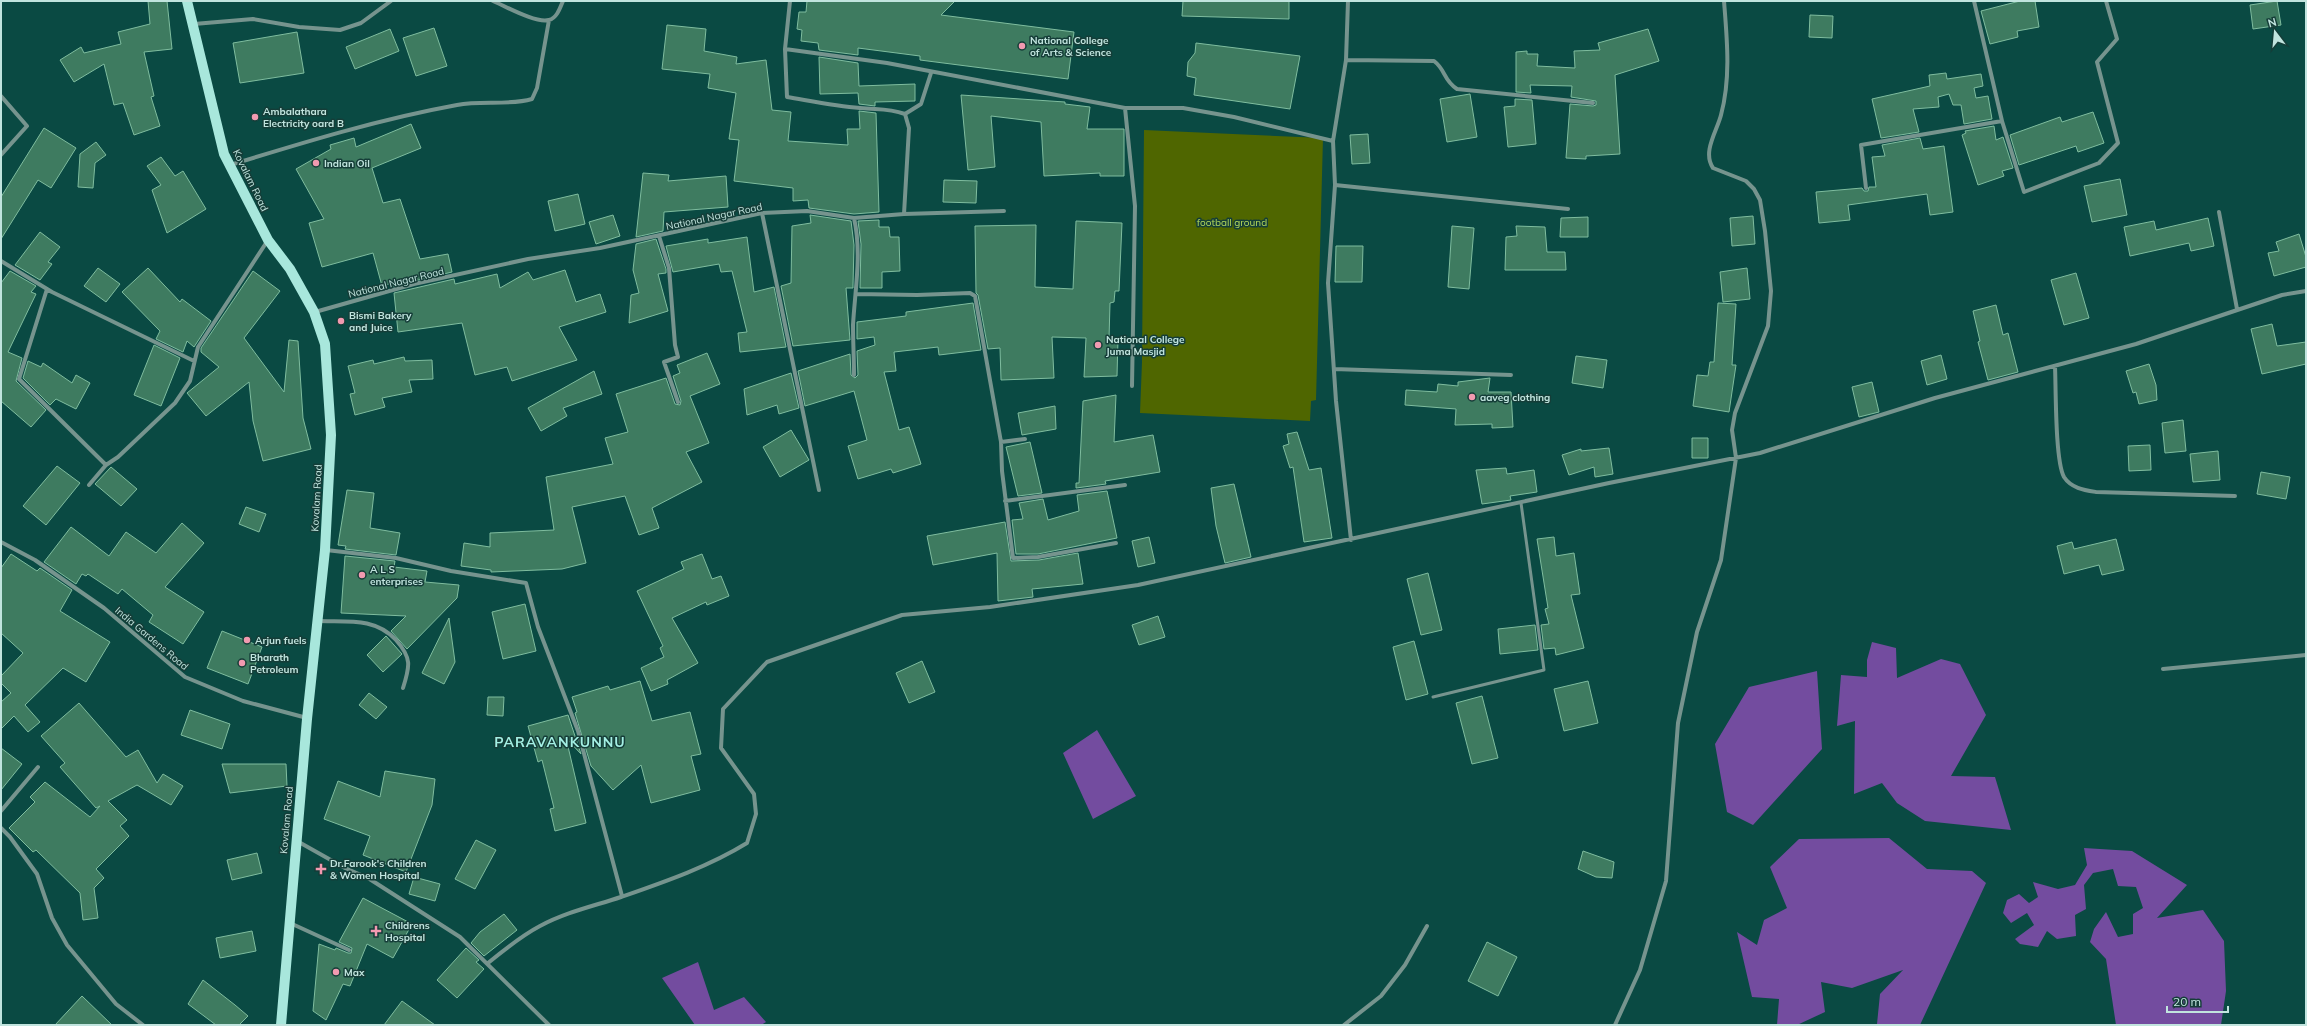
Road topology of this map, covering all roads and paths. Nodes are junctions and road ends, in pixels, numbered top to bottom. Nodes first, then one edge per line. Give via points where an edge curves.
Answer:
1 (187, 1) edge
2 (391, 1) edge
3 (493, 1) edge
4 (563, 1) edge
5 (790, 1) edge
6 (1348, 1) edge
7 (1724, 1) edge
8 (1974, 1) edge
9 (2106, 1) edge
10 (549, 20) junction
11 (191, 24) junction
12 (785, 49) junction
13 (1346, 60) junction
14 (931, 73) junction
15 (1, 96) edge
16 (1593, 103) dead end
17 (1125, 108) junction
18 (905, 114) junction
19 (2002, 121) junction
20 (1333, 141) junction
21 (1, 155) edge
22 (230, 166) junction
23 (1335, 185) junction
24 (1866, 188) dead end
25 (1568, 209) dead end
26 (1004, 211) dead end
27 (2219, 212) dead end
28 (762, 213) junction
29 (904, 214) junction
30 (854, 218) junction
31 (659, 236) junction
32 (268, 240) junction
33 (1, 261) edge
34 (47, 289) junction
35 (2306, 290) edge
36 (856, 294) junction
37 (2237, 309) junction
38 (314, 312) junction
39 (194, 361) junction
40 (2055, 366) junction
41 (1334, 369) junction
42 (854, 375) dead end
43 (1511, 375) dead end
44 (1132, 386) dead end
45 (678, 402) dead end
46 (1025, 439) dead end
47 (1001, 442) junction
48 (1736, 458) junction
49 (106, 465) junction
50 (1125, 485) dead end
51 (89, 486) dead end
52 (819, 490) dead end
53 (2235, 496) dead end
54 (1005, 501) junction
55 (1521, 503) junction
56 (1351, 540) junction
57 (1, 542) edge
58 (1116, 543) dead end
59 (325, 550) junction
60 (318, 621) junction
61 (2306, 655) edge
62 (2163, 669) dead end
63 (403, 688) dead end
64 (1433, 697) dead end
65 (307, 718) junction
66 (38, 767) dead end
67 (1, 811) edge
68 (1, 828) edge
69 (297, 841) junction
70 (622, 896) junction
71 (289, 923) junction
72 (1427, 926) dead end
73 (349, 950) dead end
74 (488, 963) junction
75 (143, 1025) edge
76 (281, 1025) edge
77 (549, 1025) edge
78 (1344, 1025) edge
79 (1615, 1025) edge

1 - 11 main road, Kovalam Road
2 - 11 street via 362,23 340,30 299,27 253,19
3 - 10 street via 526,16
4 - 10 street via 557,15
5 - 12 street
6 - 13 street
7 - 48 street via 1728,75 1721,115 1710,145 1709,159 1713,168 1746,181 1760,200 1771,291 1768,326 1734,413 1732,430
8 - 19 street
9 - 19 street via 2117,39 2097,62 2118,143 2099,163 2024,192
10 - 22 street via 537,88 532,99 519,102 459,104 367,124
11 - 22 main road, Kovalam Road via 224,154
12 - 14 street via 887,63
12 - 18 street via 787,97 826,104 884,108
13 - 16 street via 1434,61 1440,65 1448,84 1457,89
13 - 20 street
14 - 17 street
14 - 18 street via 921,104
15 - 21 street via 27,126
17 - 20 street via 1183,108 1234,117
17 - 44 street via 1135,206
18 - 29 street via 909,128
19 - 24 street via 1861,145
20 - 23 street
22 - 32 main road, Kovalam Road
23 - 25 street
23 - 41 street via 1328,283
26 - 29 street, National Nagar Road
27 - 37 street
28 - 30 street, National Nagar Road via 807,211
28 - 31 street, National Nagar Road
28 - 52 street
29 - 30 street, National Nagar Road
30 - 36 street via 858,258
31 - 38 street, National Nagar Road via 528,259 429,281
31 - 45 street via 669,268 678,357 664,362
32 - 38 main road, Kovalam Road via 290,269
32 - 39 street via 198,347
33 - 34 street
34 - 39 street
34 - 49 street via 19,379
35 - 37 street
36 - 42 street
36 - 47 street via 970,293 975,296
37 - 40 street via 2136,344
38 - 59 main road, Kovalam Road via 325,344 331,434
39 - 49 street via 190,381 175,403 118,457
40 - 48 street via 1935,398 1760,453
40 - 53 street via 2060,460 2064,477 2077,488 2096,492
41 - 43 street
41 - 56 street
46 - 47 street
47 - 54 street
48 - 55 street
48 - 79 street via 1721,560 1697,632 1678,723 1666,881 1640,970
49 - 51 street
50 - 54 street
54 - 58 street via 1013,558 1038,557
55 - 56 street
55 - 64 lane via 1544,670
56 - 70 street via 1138,585 990,607 902,615 767,662 723,709 720,748 754,794 756,814 747,843 719,860
57 - 65 street, India Gardens Road via 35,560 104,608 185,677 243,701
59 - 60 main road, Kovalam Road
59 - 70 street via 396,558 452,571 526,583 538,627 578,731
60 - 63 street via 379,625 406,651 409,669
60 - 65 main road, Kovalam Road
61 - 62 street
65 - 69 main road, Kovalam Road
66 - 67 street
68 - 75 street via 37,874 52,918 67,945 116,1004
69 - 71 main road, Kovalam Road
69 - 74 street via 344,868 368,878 460,937
70 - 74 street via 578,910 541,926 514,942
71 - 73 street
71 - 76 main road, Kovalam Road
72 - 78 street via 1405,965 1381,996
74 - 77 street

